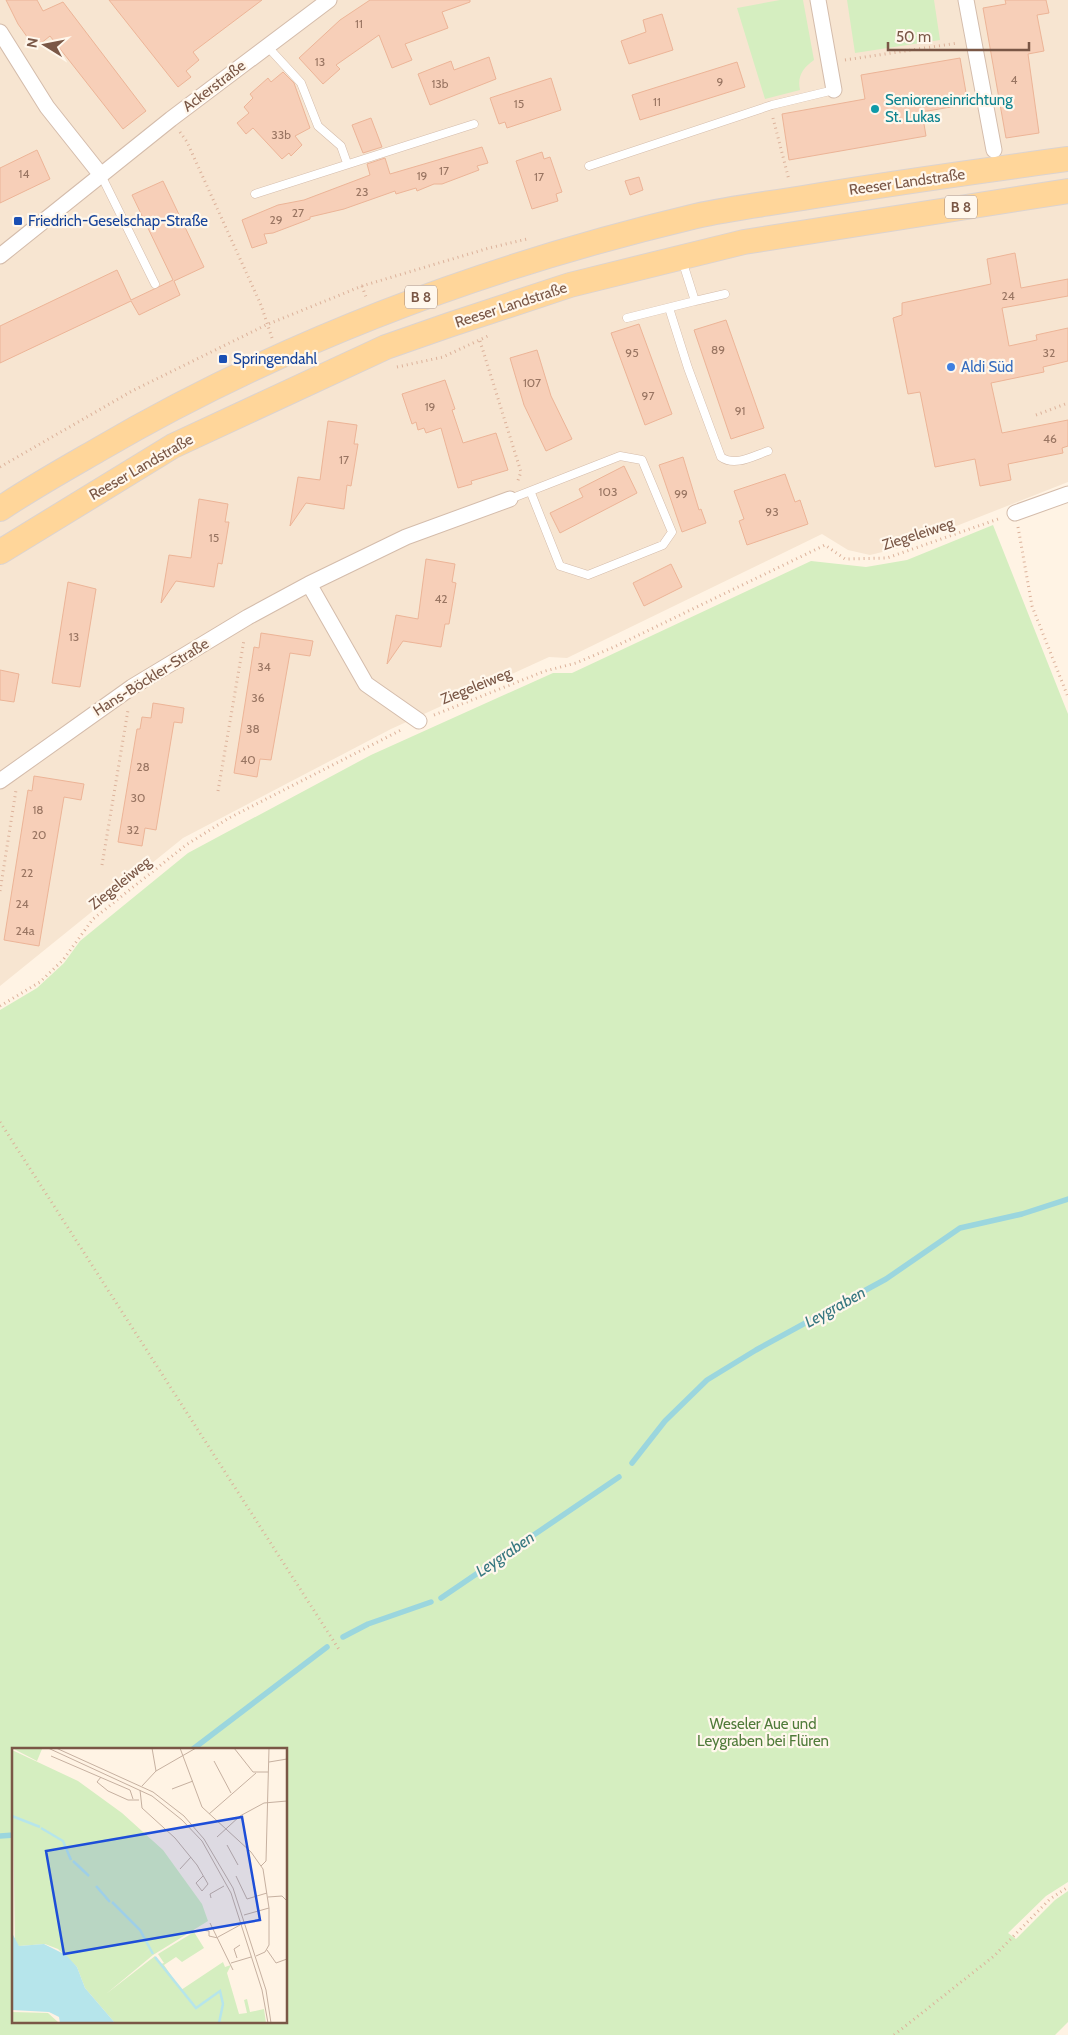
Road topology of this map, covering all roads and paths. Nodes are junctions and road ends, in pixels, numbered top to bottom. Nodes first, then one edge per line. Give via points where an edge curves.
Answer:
1 (329, 0) edge
2 (818, 0) edge
3 (966, 0) edge
4 (0, 32) edge
5 (973, 41) junction
6 (267, 46) junction
7 (829, 63) junction
8 (834, 90) joint
9 (772, 105) junction
10 (171, 119) junction
11 (474, 124) dead end
12 (994, 150) dead end
13 (1068, 159) edge
14 (347, 163) junction
15 (590, 166) dead end
16 (101, 175) junction
17 (790, 184) dead end
18 (1068, 191) edge
19 (255, 194) dead end
20 (0, 256) edge
21 (681, 256) junction
22 (155, 284) dead end
23 (725, 294) dead end
24 (695, 301) junction
25 (669, 308) junction
26 (627, 318) dead end
27 (496, 332) dead end
28 (480, 340) junction
29 (279, 355) junction
30 (391, 369) dead end
31 (1068, 403) edge
32 (1036, 415) dead end
33 (768, 451) dead end
34 (531, 493) junction
35 (1068, 494) edge
36 (510, 499) junction
37 (0, 509) edge
38 (1015, 514) junction
39 (0, 552) edge
40 (309, 584) junction
41 (248, 617) junction
42 (132, 687) junction
43 (1068, 697) edge
44 (418, 721) junction
45 (20, 767) junction
46 (0, 781) edge
47 (218, 791) dead end
48 (102, 865) dead end
49 (0, 891) edge
50 (0, 1006) edge
51 (0, 1122) edge
52 (340, 1650) dead end
53 (1068, 1887) edge
54 (894, 2035) edge

1 - 6 street, Ackerstraße
2 - 7 street
3 - 5 street
4 - 16 street via 47,107
5 - 7 path
5 - 12 street
6 - 10 street, Ackerstraße
6 - 14 lane via 301,83 318,126 341,146
7 - 8 street
8 - 9 lane
9 - 15 lane
9 - 17 path
10 - 16 street, Ackerstraße
10 - 29 path via 187,142 261,305
11 - 14 lane
13 - 29 main road, Reeser Landstraße / B 8 via 878,185 698,215 570,249 443,289
14 - 19 lane
16 - 20 street, Ackerstraße
16 - 22 lane
18 - 21 main road, Reeser Landstraße / B 8 via 854,223
21 - 24 lane
21 - 39 main road, Reeser Landstraße / B 8 via 570,285 386,347 173,446
23 - 24 lane
24 - 25 lane
25 - 26 lane
25 - 33 lane via 721,457 727,462 737,462
27 - 28 path
28 - 30 path via 443,357
28 - 36 path via 522,472
29 - 37 main road, Reeser Landstraße / B 8 via 151,418
31 - 32 path
34 - 34 lane via 620,456 642,460 672,532 663,545 588,575 560,566
34 - 36 lane
35 - 38 street
36 - 40 street, Hans-Böckler-Straße via 406,537
38 - 43 path via 1032,606
38 - 44 path, Ziegeleiweg via 887,558 845,558 825,545 576,663 545,670
40 - 41 street, Hans-Böckler-Straße
40 - 44 street via 366,684
41 - 42 street, Hans-Böckler-Straße
41 - 47 path
42 - 45 street, Hans-Böckler-Straße
42 - 48 path
44 - 50 path, Ziegeleiweg via 229,818 186,845 93,919 63,960 40,982
45 - 46 street, Hans-Böckler-Straße
45 - 49 path
51 - 52 path
53 - 54 path via 1050,1899 994,1956

